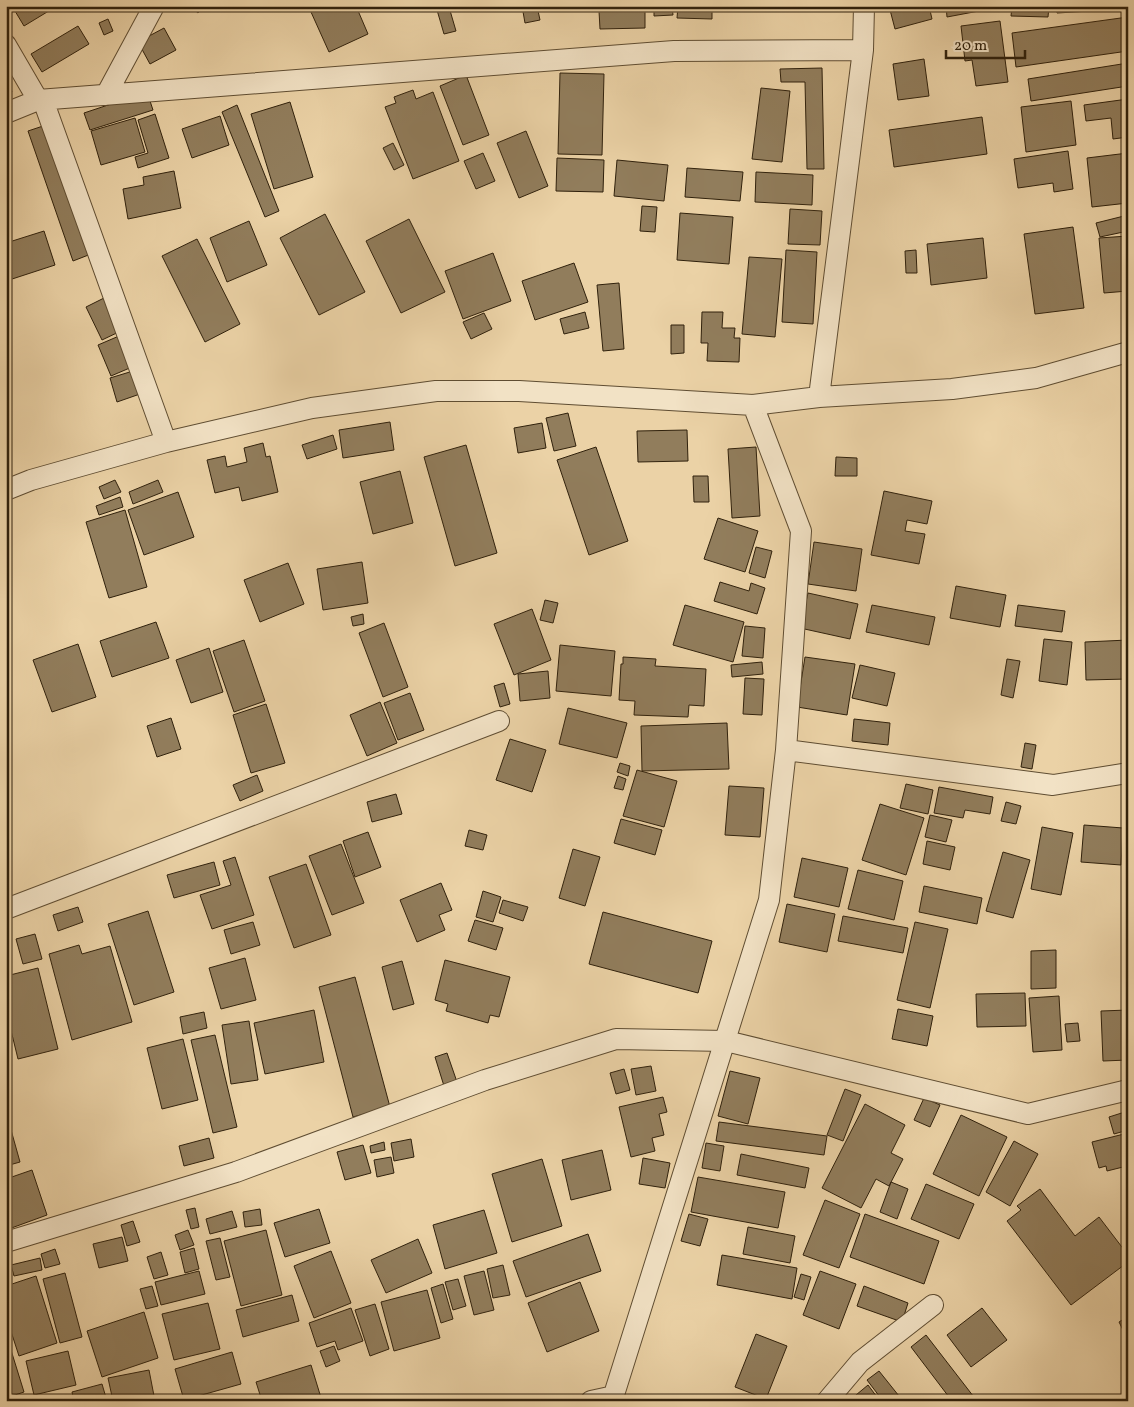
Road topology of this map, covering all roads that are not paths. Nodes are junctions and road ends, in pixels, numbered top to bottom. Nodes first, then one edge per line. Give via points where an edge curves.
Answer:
1 (154, 6) edge
2 (864, 6) edge
3 (6, 45) edge
4 (863, 50) junction
5 (106, 95) junction
6 (41, 100) junction
7 (6, 113) edge
8 (1128, 352) edge
9 (819, 397) junction
10 (753, 406) junction
11 (166, 442) junction
12 (6, 490) edge
13 (499, 721) dead end
14 (786, 750) junction
15 (1128, 773) edge
16 (6, 910) edge
17 (726, 1041) junction
18 (1128, 1090) edge
19 (6, 1242) edge
20 (933, 1305) dead end
21 (613, 1398) edge
22 (591, 1401) edge
23 (827, 1401) edge

1 - 5 street
2 - 4 street
3 - 6 street
4 - 5 street via 674,51
4 - 9 street
5 - 6 street
6 - 7 street
6 - 11 street
8 - 9 street via 1036,378 952,388
9 - 10 street
10 - 11 street via 520,391 436,391 312,408
10 - 14 street via 801,531
11 - 12 street
13 - 16 street
14 - 15 street via 1053,785
14 - 17 street via 769,900
17 - 18 street via 1028,1114
17 - 19 street via 616,1039 486,1080 236,1172
17 - 21 street
20 - 23 street via 860,1362
21 - 22 street

